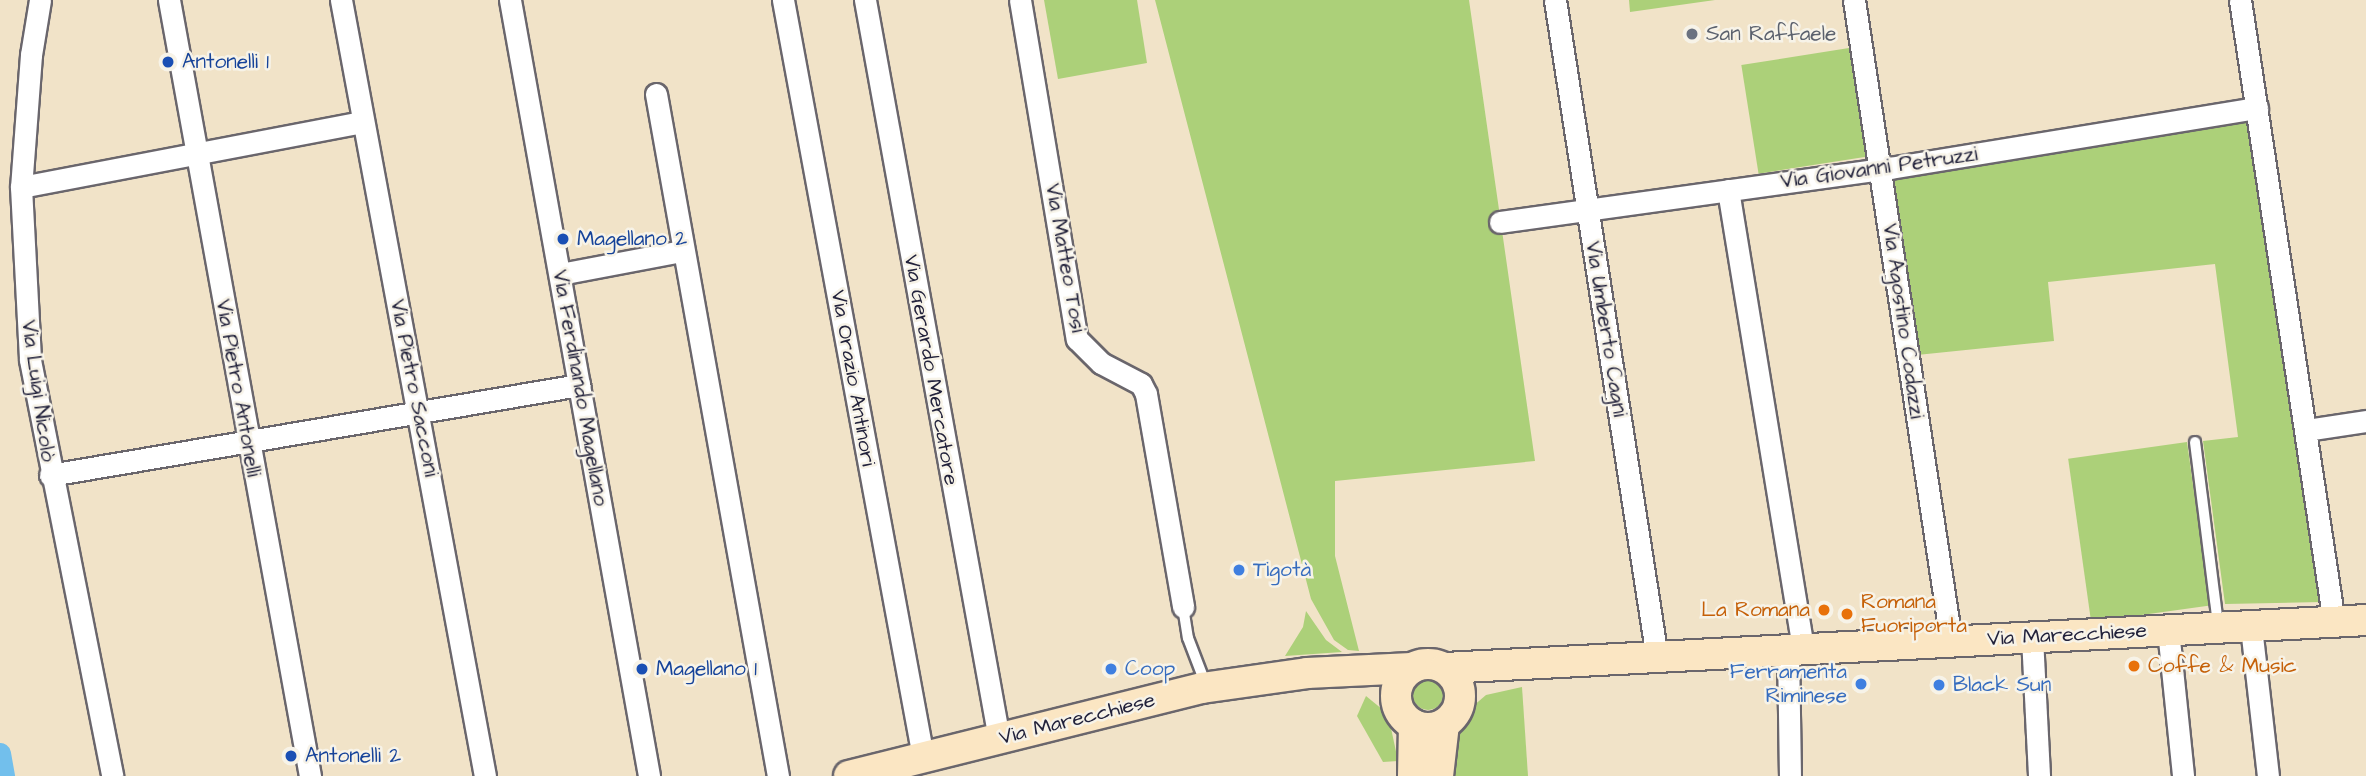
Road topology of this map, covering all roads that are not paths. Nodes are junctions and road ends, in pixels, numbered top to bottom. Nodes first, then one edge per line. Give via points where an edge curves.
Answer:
1 (40, 0) edge
2 (169, 0) edge
3 (341, 0) edge
4 (510, 0) edge
5 (783, 0) edge
6 (865, 0) edge
7 (1020, 0) edge
8 (1555, 0) edge
9 (1854, 0) edge
10 (2240, 0) edge
11 (656, 94) dead end
12 (2257, 108) junction
13 (363, 122) junction
14 (199, 156) junction
15 (1880, 169) junction
16 (21, 187) junction
17 (1728, 190) junction
18 (1587, 210) junction
19 (1500, 222) dead end
20 (682, 251) junction
21 (560, 274) junction
22 (579, 385) junction
23 (419, 412) junction
24 (2366, 421) edge
25 (2305, 430) junction
26 (2195, 442) dead end
27 (247, 443) junction
28 (50, 475) junction
29 (1183, 607) joint
30 (2366, 621) edge
31 (2334, 622) junction
32 (2251, 627) junction
33 (2218, 628) junction
34 (2168, 630) junction
35 (2032, 638) junction
36 (1951, 641) junction
37 (1796, 649) junction
38 (1657, 657) junction
39 (1548, 664) junction
40 (1412, 668) junction
41 (1445, 668) junction
42 (1307, 673) junction
43 (1207, 687) junction
44 (1395, 695) junction
45 (1460, 698) junction
46 (1444, 724) junction
47 (1414, 725) junction
48 (999, 739) junction
49 (923, 757) junction
50 (112, 776) edge
51 (310, 776) edge
52 (485, 776) edge
53 (649, 776) edge
54 (778, 776) edge
55 (849, 776) edge
56 (1413, 776) edge
57 (1438, 776) edge
58 (1790, 776) edge
59 (2039, 776) edge
60 (2183, 776) edge
61 (2268, 776) edge

1 - 16 street, Via Luigi Nicolò
2 - 14 street, Via Pietro Antonelli
3 - 13 street, Via Pietro Sacconi
4 - 21 street, Via Ferdinando Magellano
5 - 49 street, Via Orazio Antinori
6 - 48 street, Via Gerardo Mercatore
7 - 29 street, Via Matteo Tosi via 1077,339 1101,363 1140,384 1146,394
8 - 18 street, Via Umberto Cagni
9 - 15 street, Via Agostino Codazzi
10 - 12 street
11 - 20 street
12 - 15 street, Via Giovanni Petruzzi
12 - 25 street
13 - 14 street
13 - 23 street, Via Pietro Sacconi
14 - 16 street
14 - 27 street, Via Pietro Antonelli
15 - 17 street, Via Giovanni Petruzzi
15 - 36 street, Via Agostino Codazzi
16 - 28 street, Via Luigi Nicolò via 30,360
17 - 18 street, Via Giovanni Petruzzi
17 - 37 street
18 - 19 street, Via Giovanni Petruzzi
18 - 38 street, Via Umberto Cagni
20 - 21 street
20 - 54 street
21 - 22 street, Via Ferdinando Magellano
22 - 23 street
22 - 53 street, Via Ferdinando Magellano
23 - 27 street
23 - 52 street, Via Pietro Sacconi
24 - 25 street
25 - 31 street
26 - 33 lane
27 - 28 street
27 - 51 street, Via Pietro Antonelli
28 - 50 street, Via Luigi Nicolò
29 - 43 lane via 1188,638
30 - 31 street, Via Marecchiese
31 - 32 street, Via Marecchiese
32 - 33 street, Via Marecchiese
32 - 61 street
33 - 34 street, Via Marecchiese
34 - 35 street, Via Marecchiese
34 - 60 street, Via Marecchiese
35 - 36 street, Via Marecchiese
35 - 59 street
36 - 37 street, Via Marecchiese
37 - 38 street, Via Marecchiese
37 - 58 street
38 - 39 street, Via Marecchiese
39 - 41 street, Via Marecchiese
39 - 45 street, Via Marecchiese via 1482,685
40 - 41 street via 1429,663
40 - 42 street, Via Marecchiese
40 - 44 street via 1401,678
41 - 45 street via 1456,679
42 - 43 street, Via Marecchiese
42 - 44 street, Via Marecchiese
43 - 48 street, Via Marecchiese
44 - 47 street via 1401,713
45 - 46 street
46 - 47 street via 1431,728
46 - 57 street
47 - 56 street
48 - 49 street, Via Marecchiese
49 - 55 street, Via Marecchiese

